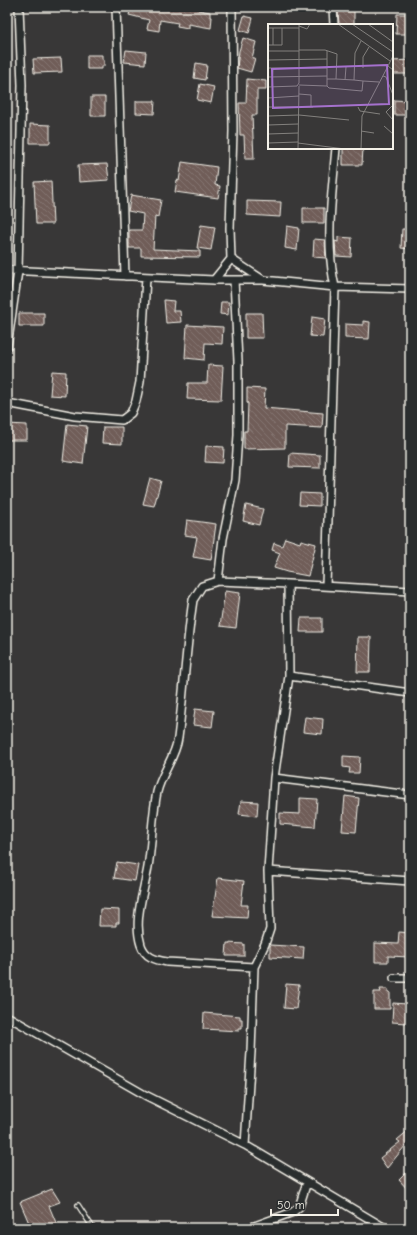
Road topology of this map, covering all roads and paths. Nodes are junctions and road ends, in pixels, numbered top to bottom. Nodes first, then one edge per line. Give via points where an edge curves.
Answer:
1 (19, 7) edge
2 (116, 7) edge
3 (232, 7) edge
4 (333, 7) edge
5 (334, 24) edge
6 (336, 149) edge
7 (231, 259) junction
8 (7, 270) edge
9 (18, 271) junction
10 (126, 276) junction
11 (146, 277) junction
12 (214, 280) junction
13 (234, 280) junction
14 (263, 280) junction
15 (335, 287) junction
16 (410, 289) edge
17 (7, 347) edge
18 (7, 403) edge
19 (218, 581) junction
20 (288, 584) junction
21 (326, 586) junction
22 (410, 590) edge
23 (289, 676) junction
24 (410, 693) edge
25 (274, 778) junction
26 (410, 795) edge
27 (268, 871) junction
28 (410, 881) edge
29 (254, 967) junction
30 (394, 978) dead end
31 (410, 978) edge
32 (7, 1016) edge
33 (245, 1145) junction
34 (307, 1182) junction
35 (78, 1206) dead end
36 (93, 1228) edge
37 (249, 1228) edge
38 (385, 1228) edge

1 - 9 street via 22,85
2 - 10 street
3 - 7 street
4 - 5 street
6 - 15 street via 331,234 332,274
7 - 12 street
7 - 14 street
8 - 9 street
9 - 10 street
9 - 17 street
10 - 11 street
11 - 12 street
11 - 18 street via 140,382 131,413 122,420 75,416
12 - 13 street
13 - 14 street
13 - 19 street via 238,435 235,480 223,539
14 - 15 street
15 - 16 street
15 - 21 street
19 - 20 street
19 - 29 street via 202,586 193,600 178,740 157,792 138,932 142,946 153,960
20 - 21 street
20 - 23 street
21 - 22 street
23 - 24 street
23 - 25 street
25 - 26 street
25 - 27 street
27 - 28 street
27 - 29 street via 270,929
29 - 33 street
30 - 31 street
32 - 33 street via 145,1095
33 - 34 street
34 - 37 street via 299,1206 293,1212
34 - 38 street
35 - 36 lane

